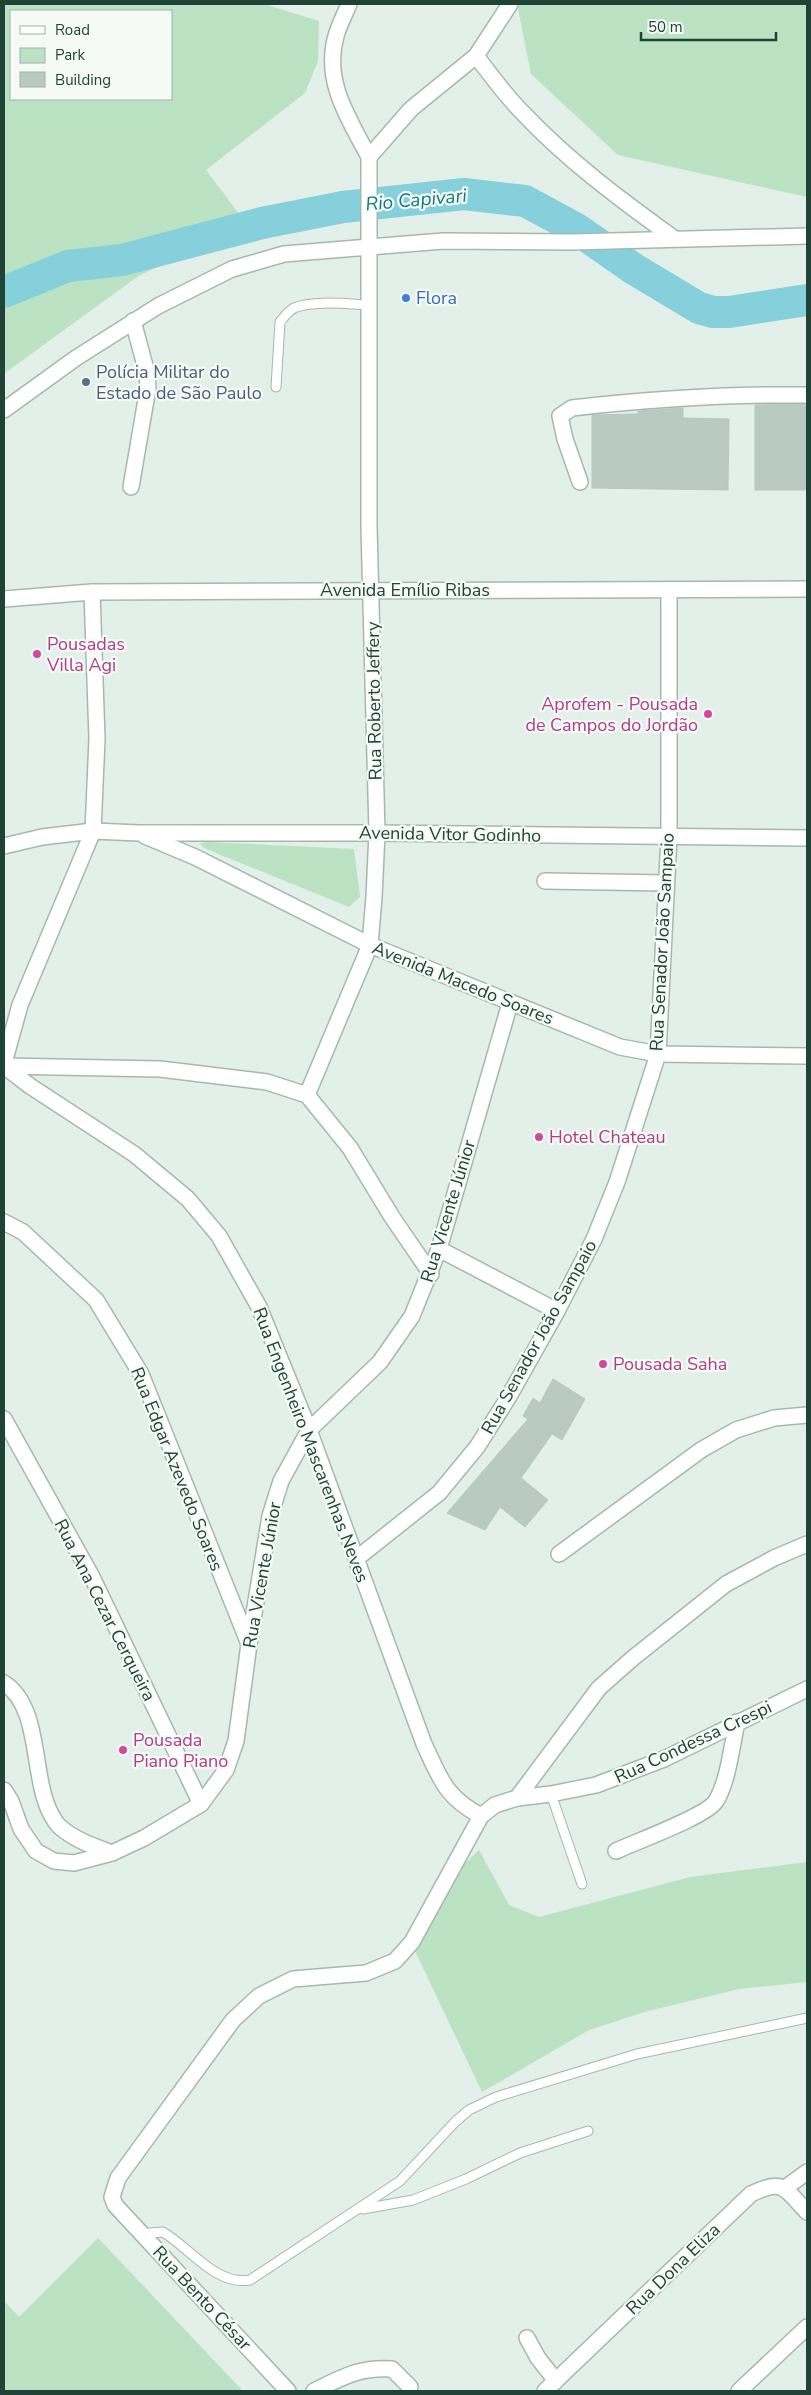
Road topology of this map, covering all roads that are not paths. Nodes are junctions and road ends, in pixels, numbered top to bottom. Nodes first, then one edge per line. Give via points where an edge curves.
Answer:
1 (349, 4) edge
2 (510, 4) edge
3 (476, 56) junction
4 (369, 164) junction
5 (807, 236) edge
6 (675, 239) junction
7 (368, 247) junction
8 (368, 304) junction
9 (133, 321) junction
10 (276, 387) dead end
11 (807, 395) edge
12 (4, 410) edge
13 (580, 482) dead end
14 (131, 487) dead end
15 (807, 588) edge
16 (372, 589) junction
17 (669, 590) junction
18 (92, 592) junction
19 (4, 599) edge
20 (93, 831) junction
21 (139, 833) junction
22 (377, 833) junction
23 (203, 834) junction
24 (669, 836) junction
25 (807, 838) edge
26 (4, 846) edge
27 (195, 857) junction
28 (545, 882) dead end
29 (666, 883) junction
30 (370, 945) junction
31 (510, 1004) junction
32 (658, 1054) junction
33 (807, 1056) edge
34 (4, 1065) edge
35 (307, 1095) junction
36 (4, 1222) edge
37 (439, 1249) junction
38 (431, 1274) junction
39 (557, 1311) junction
40 (807, 1415) edge
41 (4, 1419) edge
42 (309, 1430) junction
43 (807, 1544) edge
44 (559, 1554) dead end
45 (356, 1559) junction
46 (249, 1644) junction
47 (4, 1683) edge
48 (807, 1689) edge
49 (737, 1722) junction
50 (4, 1790) edge
51 (551, 1794) junction
52 (517, 1798) junction
53 (201, 1804) junction
54 (481, 1816) junction
55 (616, 1851) dead end
56 (112, 1853) junction
57 (582, 1884) dead end
58 (807, 2018) edge
59 (588, 2131) dead end
60 (807, 2172) edge
61 (785, 2188) junction
62 (358, 2210) junction
63 (807, 2212) edge
64 (145, 2236) junction
65 (807, 2327) edge
66 (527, 2338) dead end
67 (551, 2386) edge
68 (410, 2387) dead end
69 (288, 2391) edge
70 (314, 2391) edge
71 (739, 2391) edge

1 - 4 street via 336,37 332,64 338,98
2 - 3 street
3 - 4 street via 412,109
3 - 6 street via 521,112 563,153 602,187
4 - 7 street, Rua Roberto Jeffery
5 - 6 street
6 - 7 street via 443,241
7 - 8 street, Rua Roberto Jeffery
7 - 9 street via 284,254 232,269
8 - 10 lane via 312,304 294,308 286,314 280,322
8 - 16 street, Rua Roberto Jeffery via 368,527
9 - 12 street
9 - 14 street via 148,388
11 - 13 street via 666,398 572,408 560,416
15 - 17 street, Avenida Emílio Ribas
16 - 17 street, Avenida Emílio Ribas
16 - 18 street, Avenida Emílio Ribas
16 - 22 street, Rua Roberto Jeffery
17 - 24 street, Rua Senador João Sampaio
18 - 19 street, Avenida Emílio Ribas
18 - 20 street via 97,739
20 - 21 street, Avenida Vitor Godinho
20 - 26 street, Avenida Vitor Godinho via 42,837
20 - 34 street via 20,1005
21 - 23 street, Avenida Vitor Godinho
21 - 27 street, Avenida Macedo Soares
22 - 23 street, Avenida Vitor Godinho
22 - 24 street, Avenida Vitor Godinho
22 - 30 street, Rua Roberto Jeffery
23 - 27 street via 194,848
24 - 25 street, Avenida Vitor Godinho
24 - 29 street, Rua Senador João Sampaio
27 - 30 street, Avenida Macedo Soares
28 - 29 street
29 - 32 street, Rua Senador João Sampaio
30 - 31 street, Avenida Macedo Soares
30 - 35 street, Rua Roberto Jeffery
31 - 32 street, Avenida Macedo Soares via 620,1046
31 - 37 street, Rua Vicente Júnior
32 - 33 street, Avenida Macedo Soares
32 - 39 street, Rua Senador João Sampaio via 617,1182 594,1239
34 - 35 street via 160,1069 267,1082
34 - 42 street, Rua Engenheiro Mascarenhas Neves via 30,1086 134,1154 188,1199 219,1236 259,1307
35 - 38 street via 350,1148
36 - 46 street, Rua Edgar Azevedo Soares via 23,1232 96,1300 141,1374
37 - 38 street, Rua Vicente Júnior
37 - 39 street
38 - 42 street, Rua Vicente Júnior via 412,1316 380,1362
39 - 45 street, Rua Senador João Sampaio via 508,1398 439,1493
40 - 44 street via 774,1418 736,1430 701,1450
41 - 53 street, Rua Ana Cezar Cerqueira via 92,1577
42 - 45 street, Rua Engenheiro Mascarenhas Neves
42 - 46 street, Rua Vicente Júnior via 281,1481 270,1516
43 - 52 street via 726,1584 633,1658 599,1688
45 - 54 street, Rua Engenheiro Mascarenhas Neves via 424,1744 439,1776 447,1792 465,1808
46 - 53 street, Rua Vicente Júnior via 236,1741 226,1770
47 - 56 street via 24,1705 46,1804 58,1826 83,1842
48 - 49 street, Rua Condessa Crespi
49 - 51 street, Rua Condessa Crespi via 664,1759 596,1785
49 - 55 street via 723,1788 715,1803 690,1819
50 - 56 street, Rua Vicente Júnior via 21,1829 36,1851 54,1862 74,1863
51 - 52 street, Rua Condessa Crespi
51 - 57 lane
52 - 54 street, Rua Condessa Crespi via 495,1805
53 - 56 street, Rua Vicente Júnior
54 - 64 street, Rua Bento César via 412,1942 395,1961 366,1973 293,1979 259,1996 232,2020 118,2178 112,2197 115,2205
58 - 62 lane via 636,2054 496,2097 469,2110 400,2181
59 - 62 lane via 520,2153 413,2200
60 - 61 street
61 - 63 street
61 - 67 street, Rua Dona Eliza via 770,2185 751,2194
62 - 64 lane via 250,2280 240,2282 226,2279 163,2232
64 - 69 street, Rua Bento César
65 - 71 street
66 - 67 street
68 - 70 street via 392,2369 371,2368 345,2375

